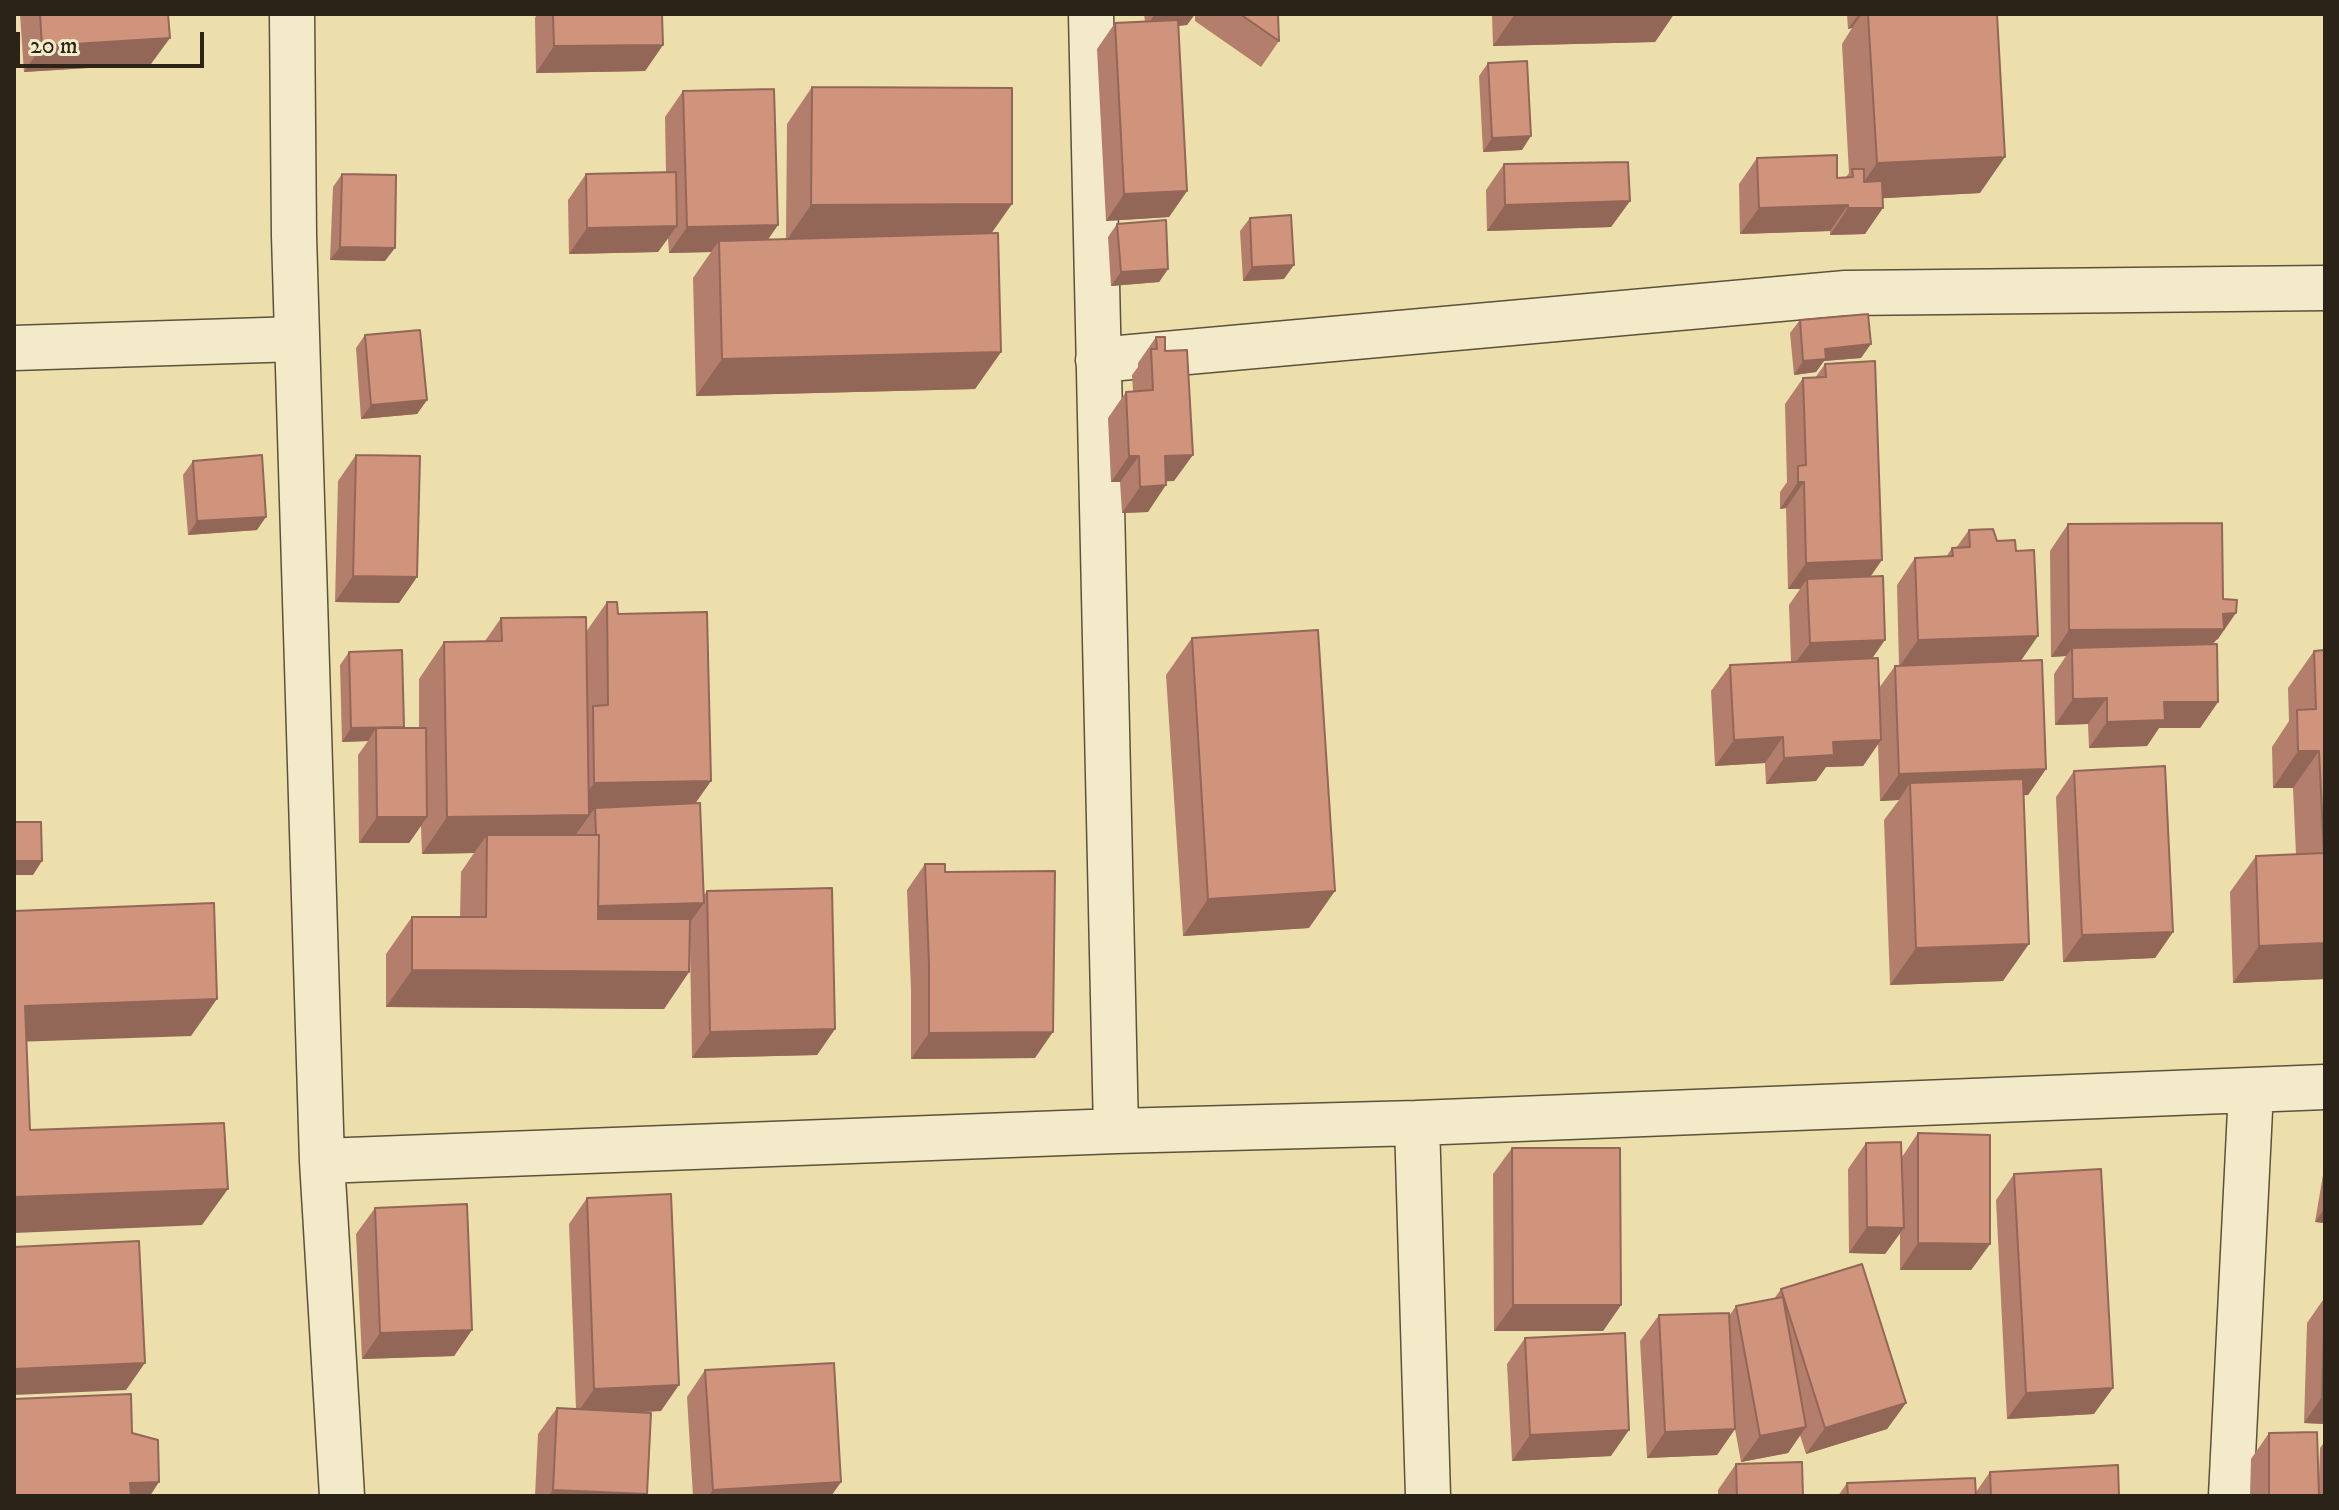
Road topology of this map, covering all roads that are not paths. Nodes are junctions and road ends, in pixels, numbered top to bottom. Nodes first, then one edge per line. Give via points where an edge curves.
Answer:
1 (292, 14) edge
2 (1091, 14) edge
3 (2325, 288) edge
4 (297, 339) junction
5 (14, 348) edge
6 (1098, 360) junction
7 (2325, 1087) edge
8 (2251, 1090) junction
9 (1417, 1123) junction
10 (1116, 1131) junction
11 (322, 1161) junction
12 (342, 1496) edge
13 (1428, 1496) edge
14 (2231, 1496) edge

1 - 4 street
2 - 6 street
3 - 6 street via 1846,293
4 - 5 street
4 - 11 street
6 - 10 street
7 - 8 street
8 - 9 street
8 - 14 street
9 - 10 street
9 - 13 street
10 - 11 street
11 - 12 street

